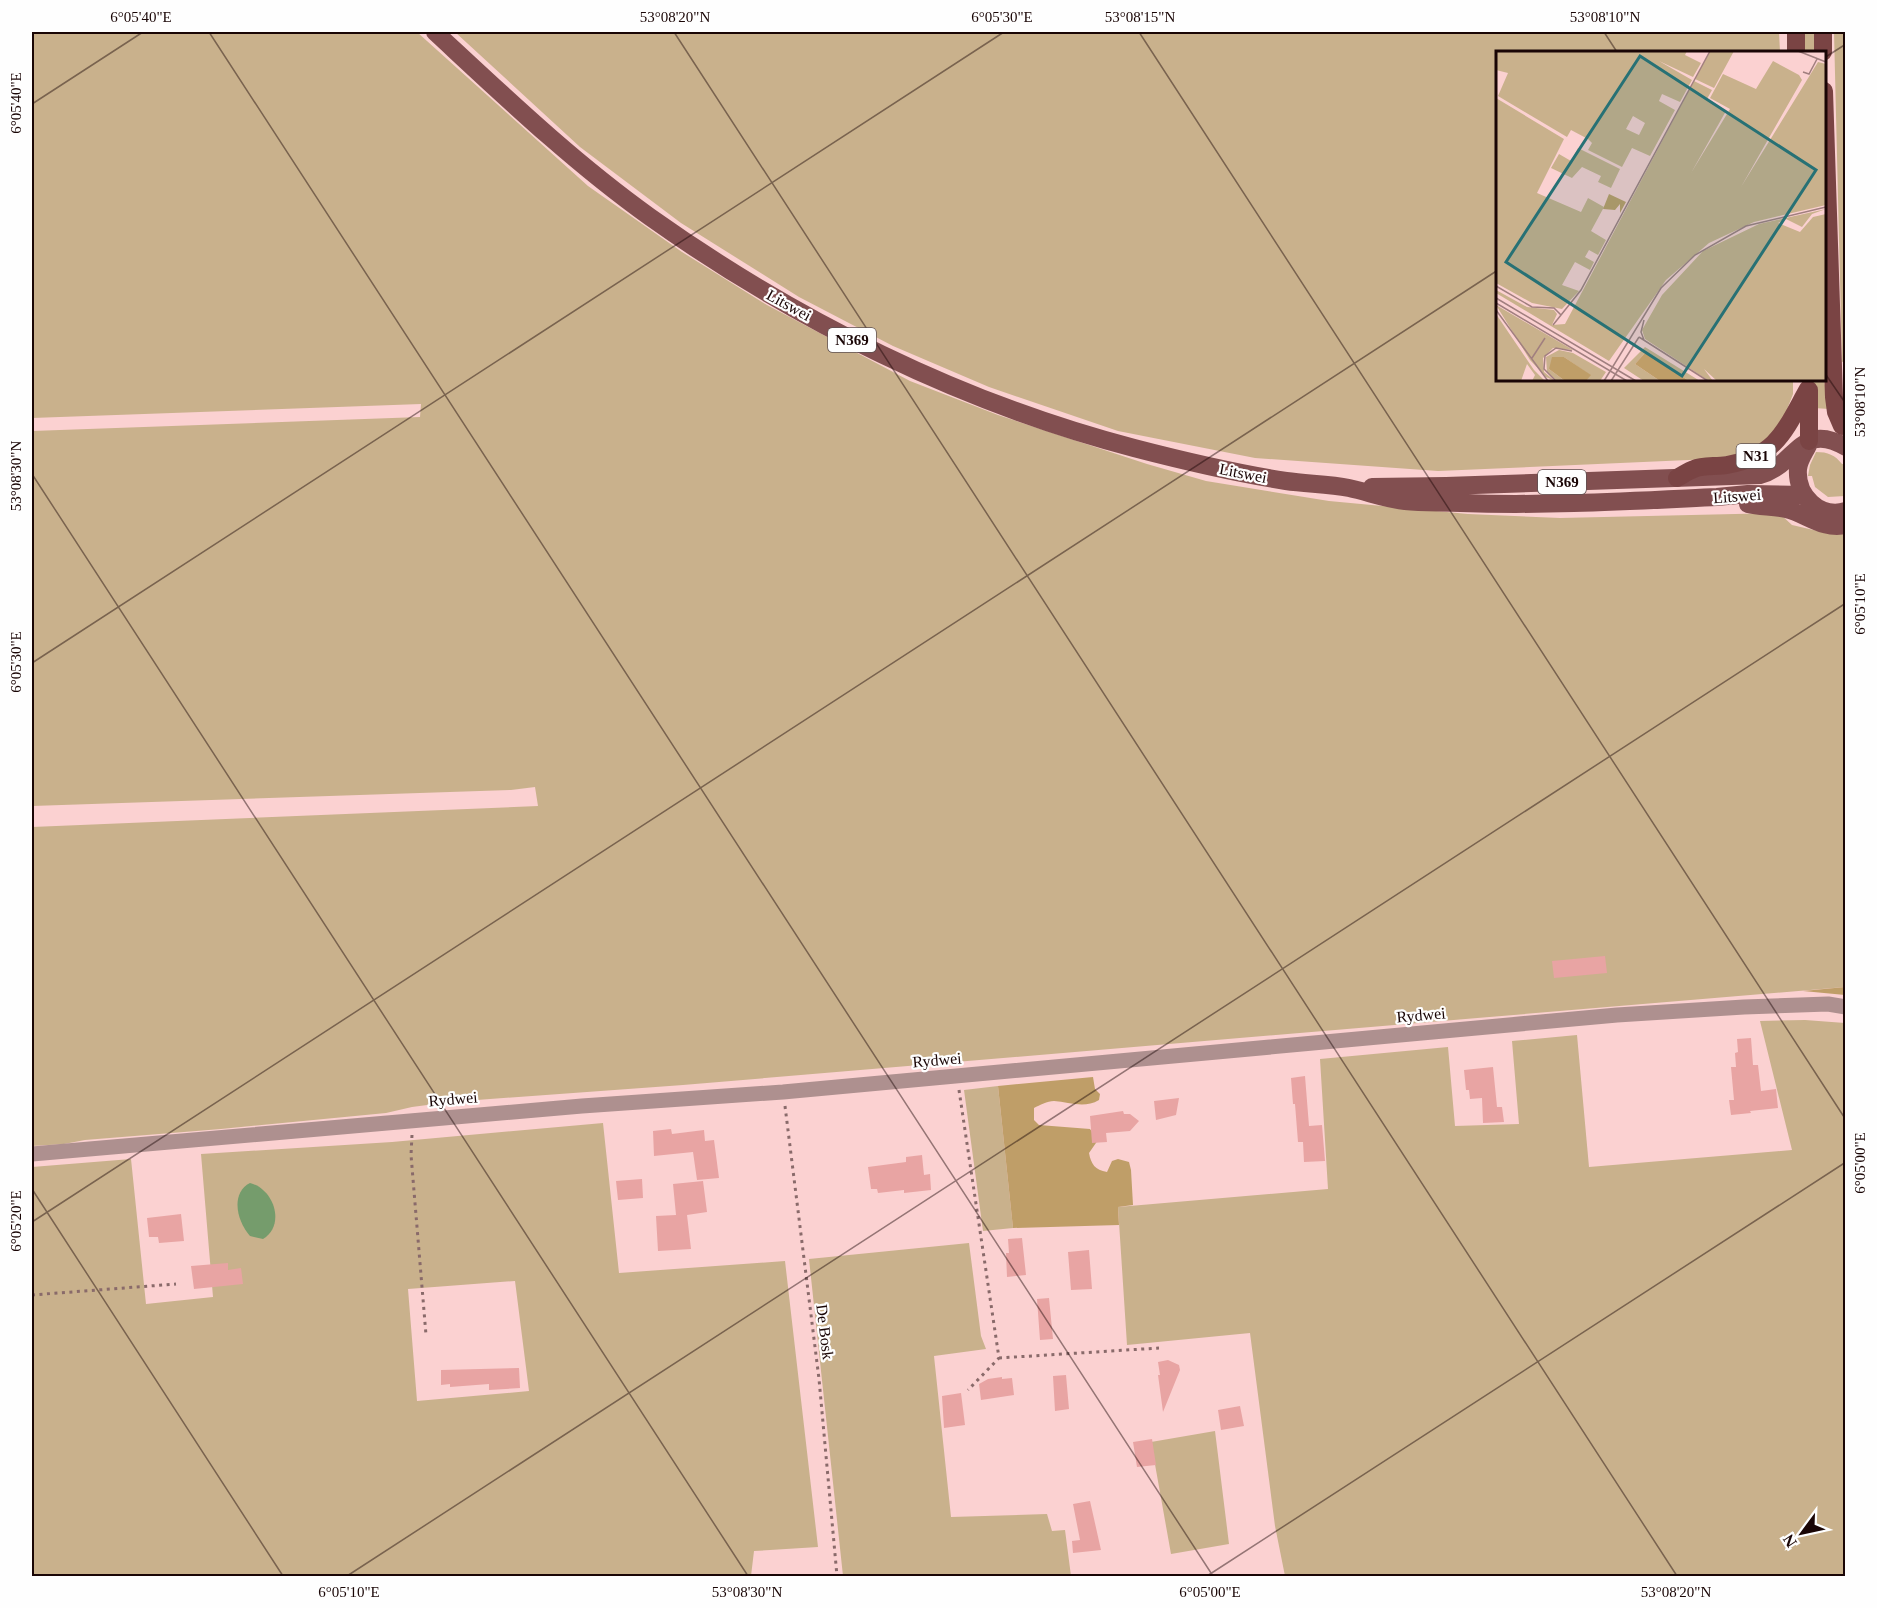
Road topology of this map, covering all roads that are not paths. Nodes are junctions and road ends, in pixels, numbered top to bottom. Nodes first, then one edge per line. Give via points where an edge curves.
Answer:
1 (435, 32) edge
2 (1796, 32) edge
3 (1823, 32) edge
4 (1796, 51) edge
5 (1823, 51) edge
6 (1826, 152) edge
7 (1808, 384) edge
8 (1844, 428) edge
9 (1809, 441) junction
10 (1845, 447) edge
11 (1677, 478) junction
12 (1349, 488) junction
13 (1804, 495) junction
14 (1717, 497) junction
15 (1845, 511) edge
16 (1845, 525) edge
17 (1845, 1006) edge
18 (32, 1154) edge

1 - 12 main road, Litswei / N369 via 581,164 648,216 770,295 852,340 986,399 1130,447 1222,470
2 - 4 highway
3 - 5 highway
6 - 8 highway via 1834,397
7 - 9 highway, N31
7 - 11 highway, N31 via 1785,433 1766,451 1741,463 1695,468
9 - 10 main road via 1822,438
9 - 11 main road, Litswei / N369 via 1768,473
9 - 13 main road via 1798,468
11 - 12 main road, Litswei / N369
12 - 14 main road, Litswei / N369 via 1402,501 1520,505
13 - 14 main road, Litswei / N369
13 - 15 main road via 1826,511
14 - 16 main road, Litswei / N369 via 1789,509 1817,523
17 - 18 street, Rydwei via 1617,1015 783,1092

